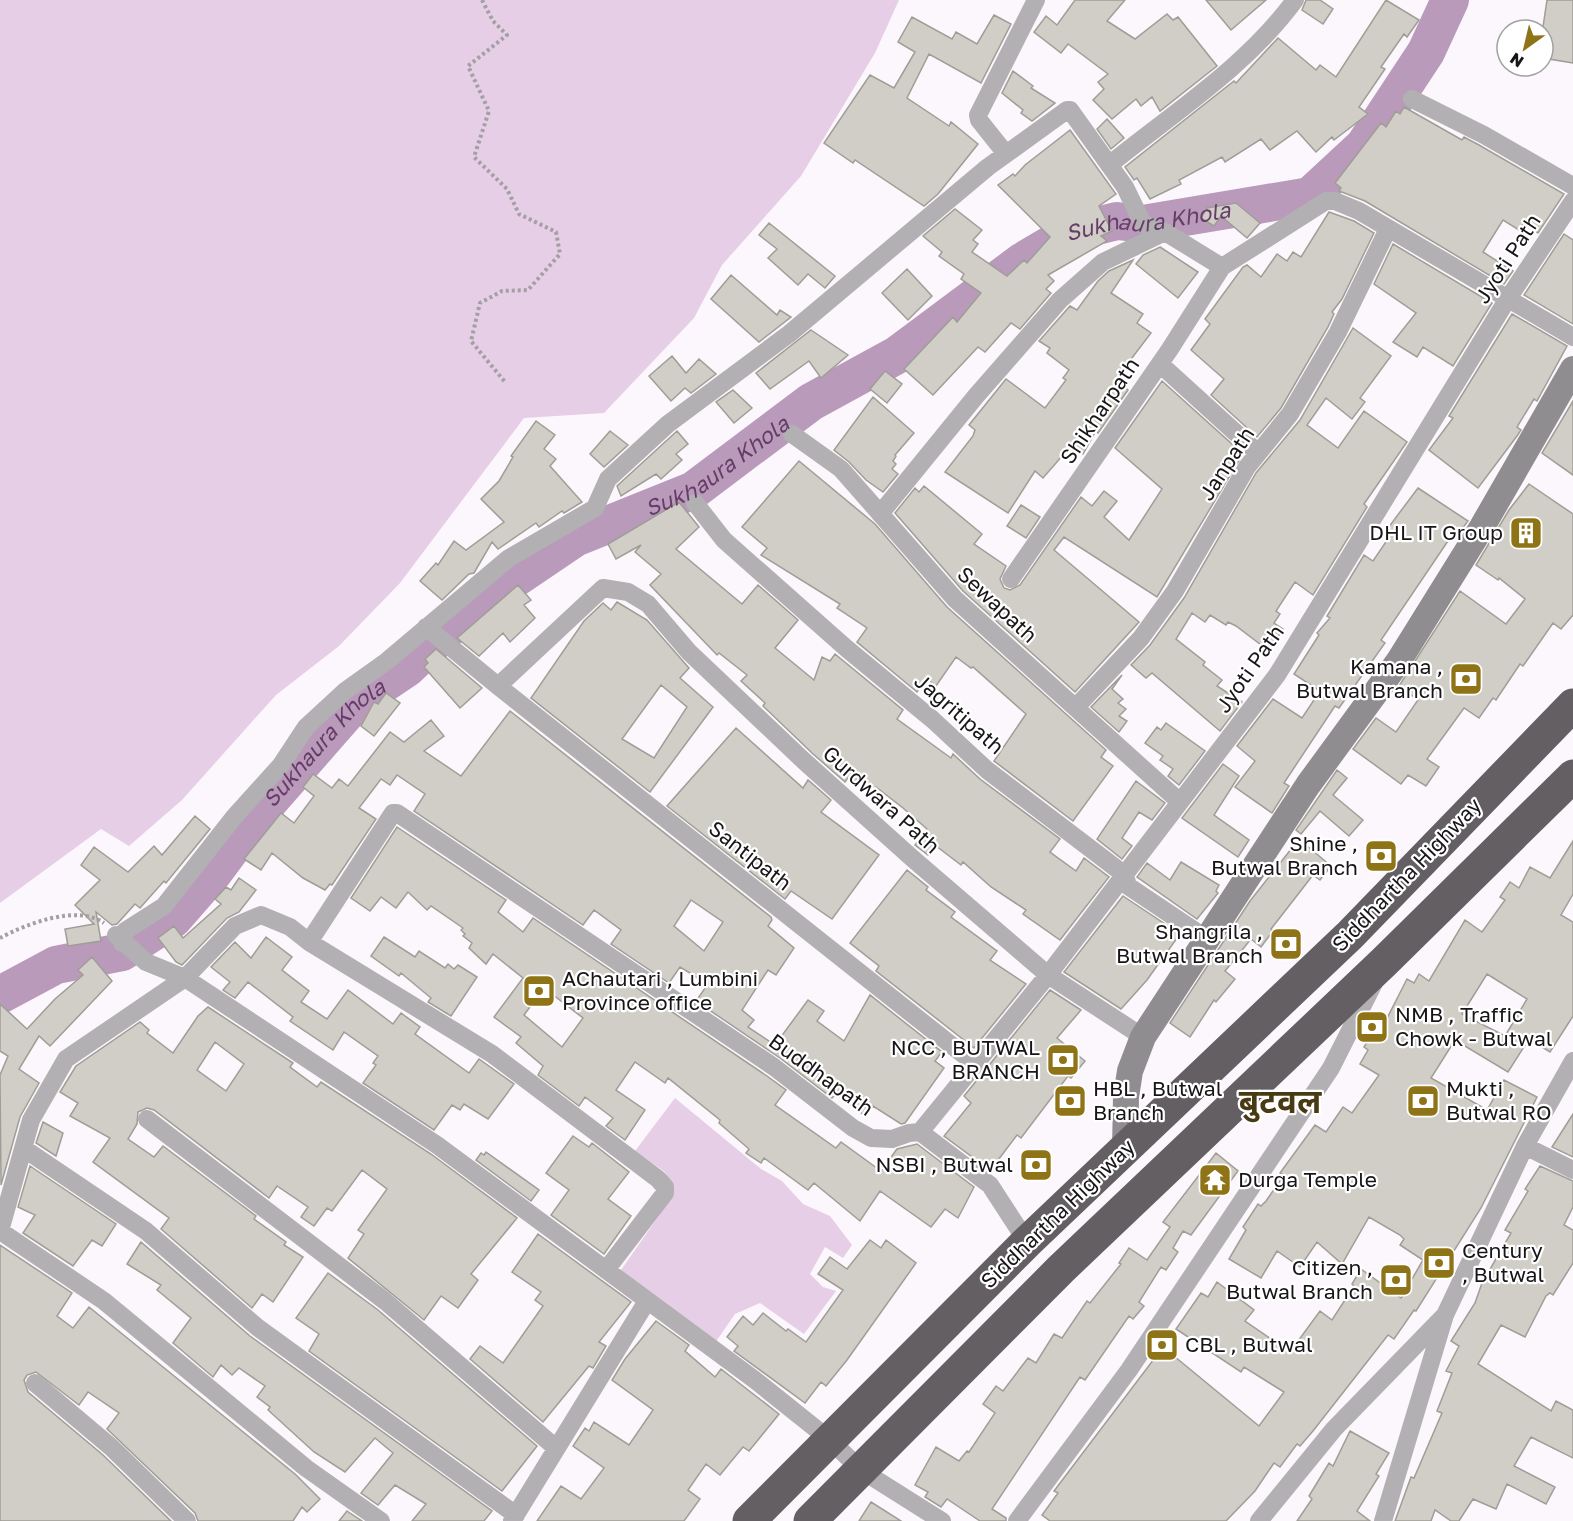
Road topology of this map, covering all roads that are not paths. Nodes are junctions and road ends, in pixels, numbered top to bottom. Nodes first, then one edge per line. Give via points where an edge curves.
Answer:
1 (1036, 0) edge
2 (1295, 0) edge
3 (1412, 99) dead end
4 (1006, 154) junction
5 (1109, 165) junction
6 (1573, 186) edge
7 (1573, 201) edge
8 (1388, 229) junction
9 (1165, 232) junction
10 (1222, 267) junction
11 (1507, 300) junction
12 (1573, 338) edge
13 (1160, 364) junction
14 (1573, 369) edge
15 (792, 434) dead end
16 (1258, 453) junction
17 (695, 503) dead end
18 (880, 514) junction
19 (1011, 579) dead end
20 (426, 627) junction
21 (498, 686) junction
22 (1573, 705) edge
23 (1076, 707) junction
24 (1573, 776) edge
25 (1180, 802) junction
26 (1125, 875) junction
27 (1207, 939) junction
28 (309, 942) junction
29 (1384, 962) junction
30 (1048, 975) junction
31 (185, 978) junction
32 (1143, 1037) junction
33 (1573, 1060) edge
34 (974, 1063) junction
35 (147, 1119) dead end
36 (920, 1132) junction
37 (1525, 1146) junction
38 (23, 1148) junction
39 (1125, 1149) junction
40 (1573, 1170) edge
41 (1151, 1182) junction
42 (0, 1231) edge
43 (1028, 1242) junction
44 (606, 1270) junction
45 (647, 1301) junction
46 (1445, 1315) junction
47 (35, 1383) dead end
48 (830, 1440) junction
49 (556, 1448) junction
50 (861, 1470) junction
51 (514, 1518) edge
52 (187, 1521) edge
53 (381, 1521) edge
54 (749, 1521) edge
55 (810, 1521) edge
56 (942, 1521) edge
57 (1017, 1521) edge
58 (1259, 1521) edge
59 (1383, 1521) edge

1 - 4 street via 978,116
2 - 5 street via 1275,28 1201,94
3 - 6 street
4 - 5 street via 1068,110
4 - 20 street via 789,334 668,424 608,479 595,508 509,558
5 - 9 street via 1143,224
7 - 11 street, Jyoti Path
8 - 10 street via 1359,210 1326,201
8 - 11 street
8 - 16 street, Janpath via 1338,332 1290,414
9 - 10 street
9 - 18 street via 1103,262 1060,300
10 - 13 street, Shikharpath
11 - 12 street
11 - 25 street, Jyoti Path via 1276,675
13 - 16 street
13 - 19 street, Shikharpath
14 - 27 street via 1398,662 1308,785
15 - 18 street, Sewapath via 841,469
16 - 23 street, Janpath via 1169,600 1141,638
17 - 26 street, Jagritipath via 724,540 987,770
18 - 23 street, Sewapath via 955,599
20 - 21 street, Santipath
20 - 31 street via 306,727 281,765 164,906 117,938 146,962
21 - 30 street, Gurdwara Path via 603,588 628,592 648,604 689,652 804,761
21 - 34 street, Santipath
22 - 39 highway, Siddhartha Highway via 1350,935
23 - 25 street, Sewapath
24 - 29 highway, Siddhartha Highway
25 - 26 street, Jyoti Path
26 - 27 street, Jagritipath via 1128,886
26 - 30 street, Jyoti Path
27 - 32 street
28 - 31 street via 290,927 261,915 235,926
28 - 36 street, Buddhapath via 393,813 401,814 774,1067 853,1128 871,1138 892,1139
28 - 44 street via 492,1054 662,1182 665,1193
29 - 41 highway, Siddhartha Highway
29 - 57 street via 1331,1068 1129,1370
30 - 32 street, Gurdwara Path
30 - 34 street, Jyoti Path
31 - 38 street via 66,1059 32,1120
31 - 44 street via 437,1145
32 - 39 street via 1130,1071
33 - 37 street
34 - 36 street, Jyoti Path
35 - 49 street via 385,1301
36 - 43 street via 990,1185
37 - 40 street
37 - 46 street
38 - 42 street
38 - 51 street via 146,1231 257,1327
39 - 41 highway
39 - 43 highway, Siddhartha Highway
41 - 50 highway, Siddhartha Highway
42 - 53 street via 104,1301 306,1468
43 - 48 highway, Siddhartha Highway
44 - 45 street
45 - 48 street
45 - 49 street
46 - 58 street via 1334,1429
46 - 59 street
47 - 52 street via 111,1447
48 - 50 street
48 - 54 highway, Siddhartha Highway
49 - 51 street
50 - 55 highway, Siddhartha Highway
50 - 56 street

